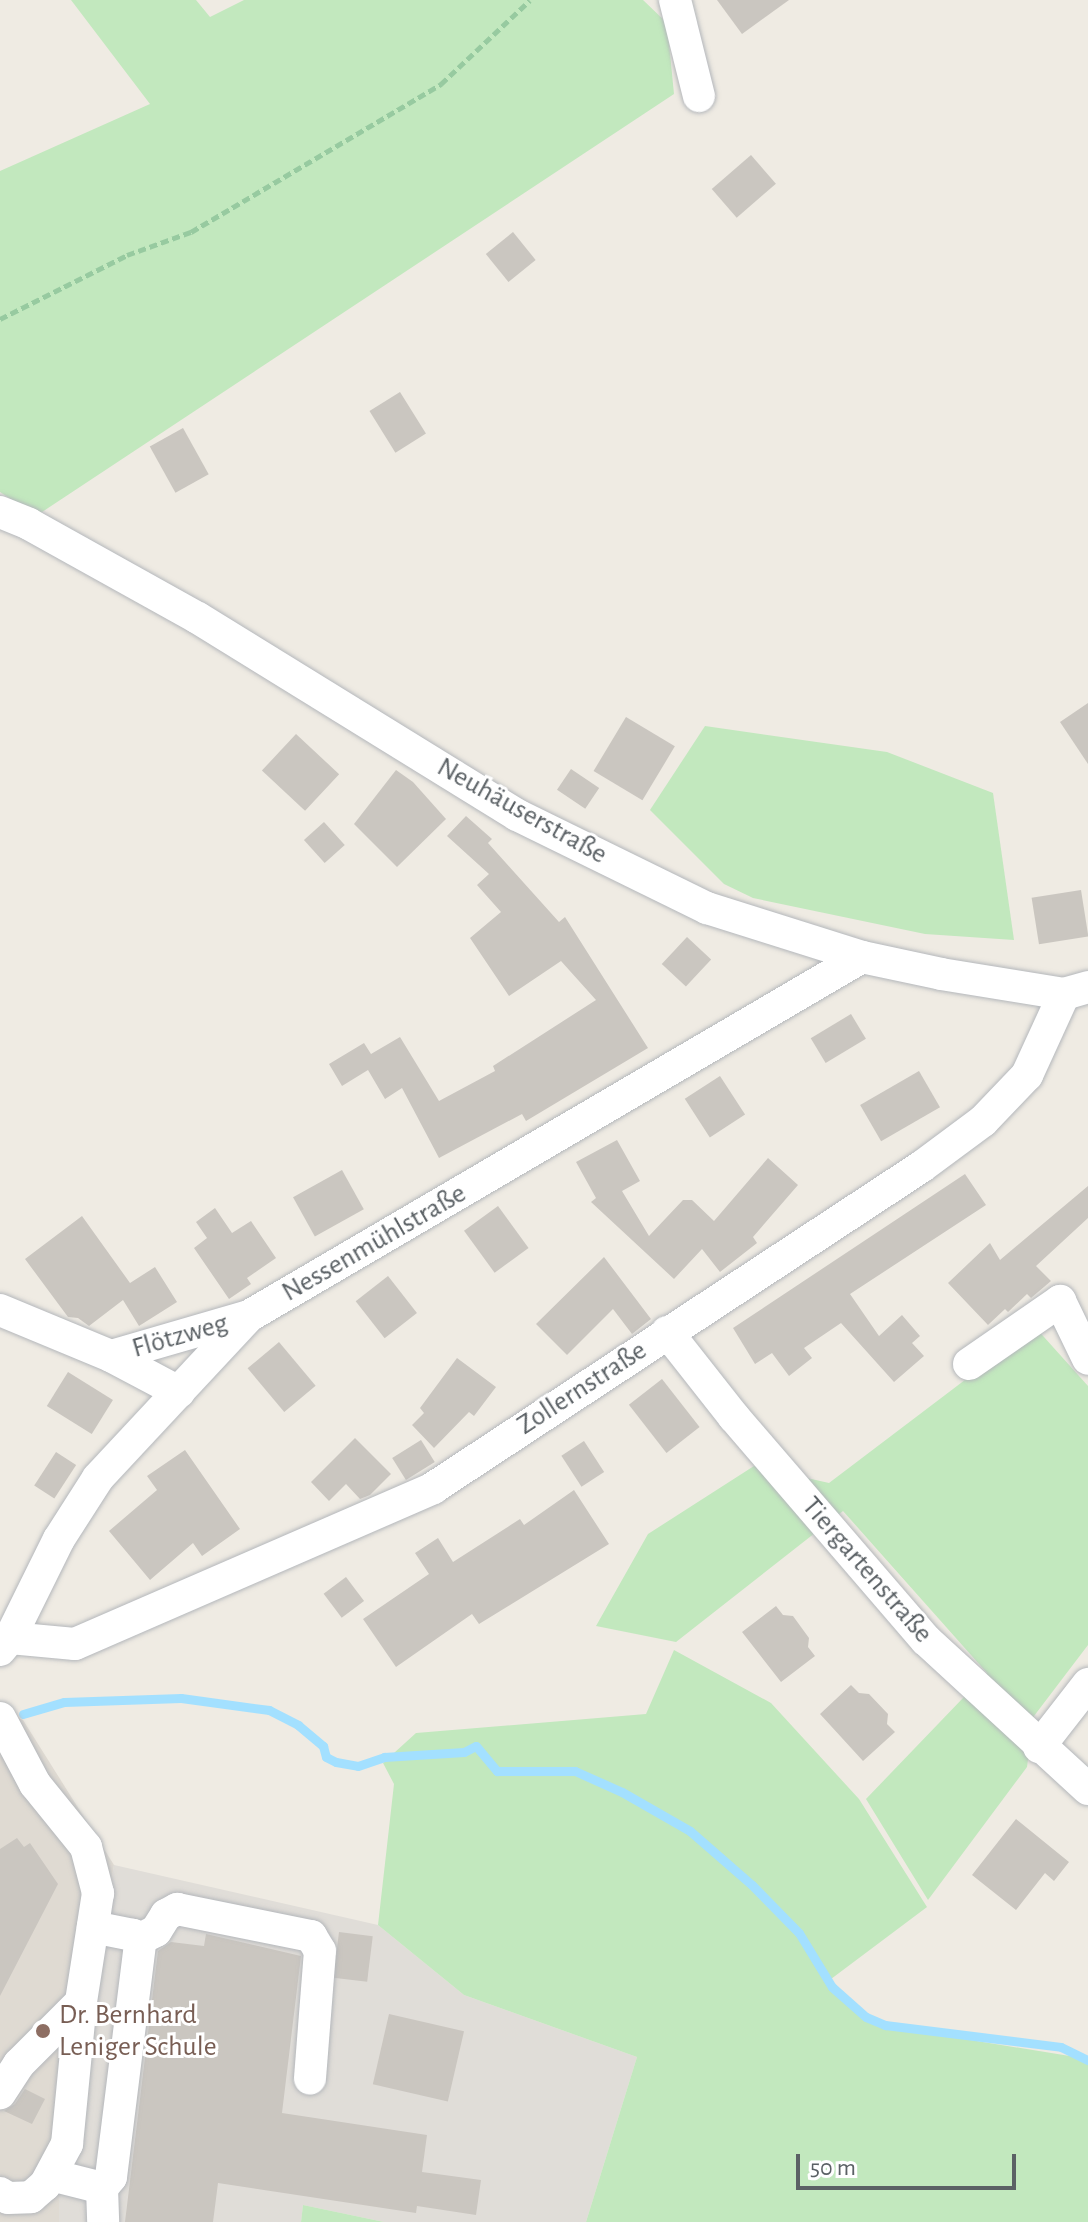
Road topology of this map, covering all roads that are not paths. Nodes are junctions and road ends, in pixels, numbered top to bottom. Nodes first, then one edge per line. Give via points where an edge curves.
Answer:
1 (675, 0) edge
2 (699, 96) dead end
3 (0, 512) edge
4 (862, 957) junction
5 (1076, 991) edge
6 (0, 1310) edge
7 (249, 1316) junction
8 (667, 1332) junction
9 (111, 1356) junction
10 (1088, 1359) edge
11 (969, 1364) dead end
12 (179, 1392) junction
13 (5, 1644) edge
14 (1088, 1684) edge
15 (0, 1718) edge
16 (1039, 1747) junction
17 (1088, 1789) edge
18 (93, 1927) junction
19 (138, 1940) junction
20 (81, 2002) junction
21 (310, 2079) dead end
22 (0, 2093) edge
23 (51, 2175) junction
24 (102, 2188) junction
25 (0, 2193) edge
26 (103, 2222) edge

1 - 2 street
3 - 4 street, Neuhäuserstraße via 198,618 517,815 707,908
4 - 5 street, Neuhäuserstraße
4 - 7 street, Nessenmühlstraße
5 - 8 street, Zollernstraße via 1027,1075 983,1121
6 - 9 street, Flötzweg
7 - 9 street, Flötzweg
7 - 12 street, Nessenmühlstraße
8 - 13 street, Zollernstraße via 433,1488 380,1514 75,1644
8 - 16 street, Tiergartenstraße via 926,1640
9 - 12 street, Flötzweg
10 - 11 street via 1060,1301
12 - 13 street, Nessenmühlstraße via 98,1478 59,1539
14 - 16 street
15 - 18 street via 35,1784 86,1847 98,1893
16 - 17 street, Tiergartenstraße
18 - 19 street
18 - 20 street
19 - 21 street via 156,1931 177,1909 311,1936 320,1951
19 - 24 street via 111,2177
20 - 22 street via 19,2064
20 - 23 street via 67,2144
23 - 24 street
23 - 25 street via 31,2197
24 - 26 street

